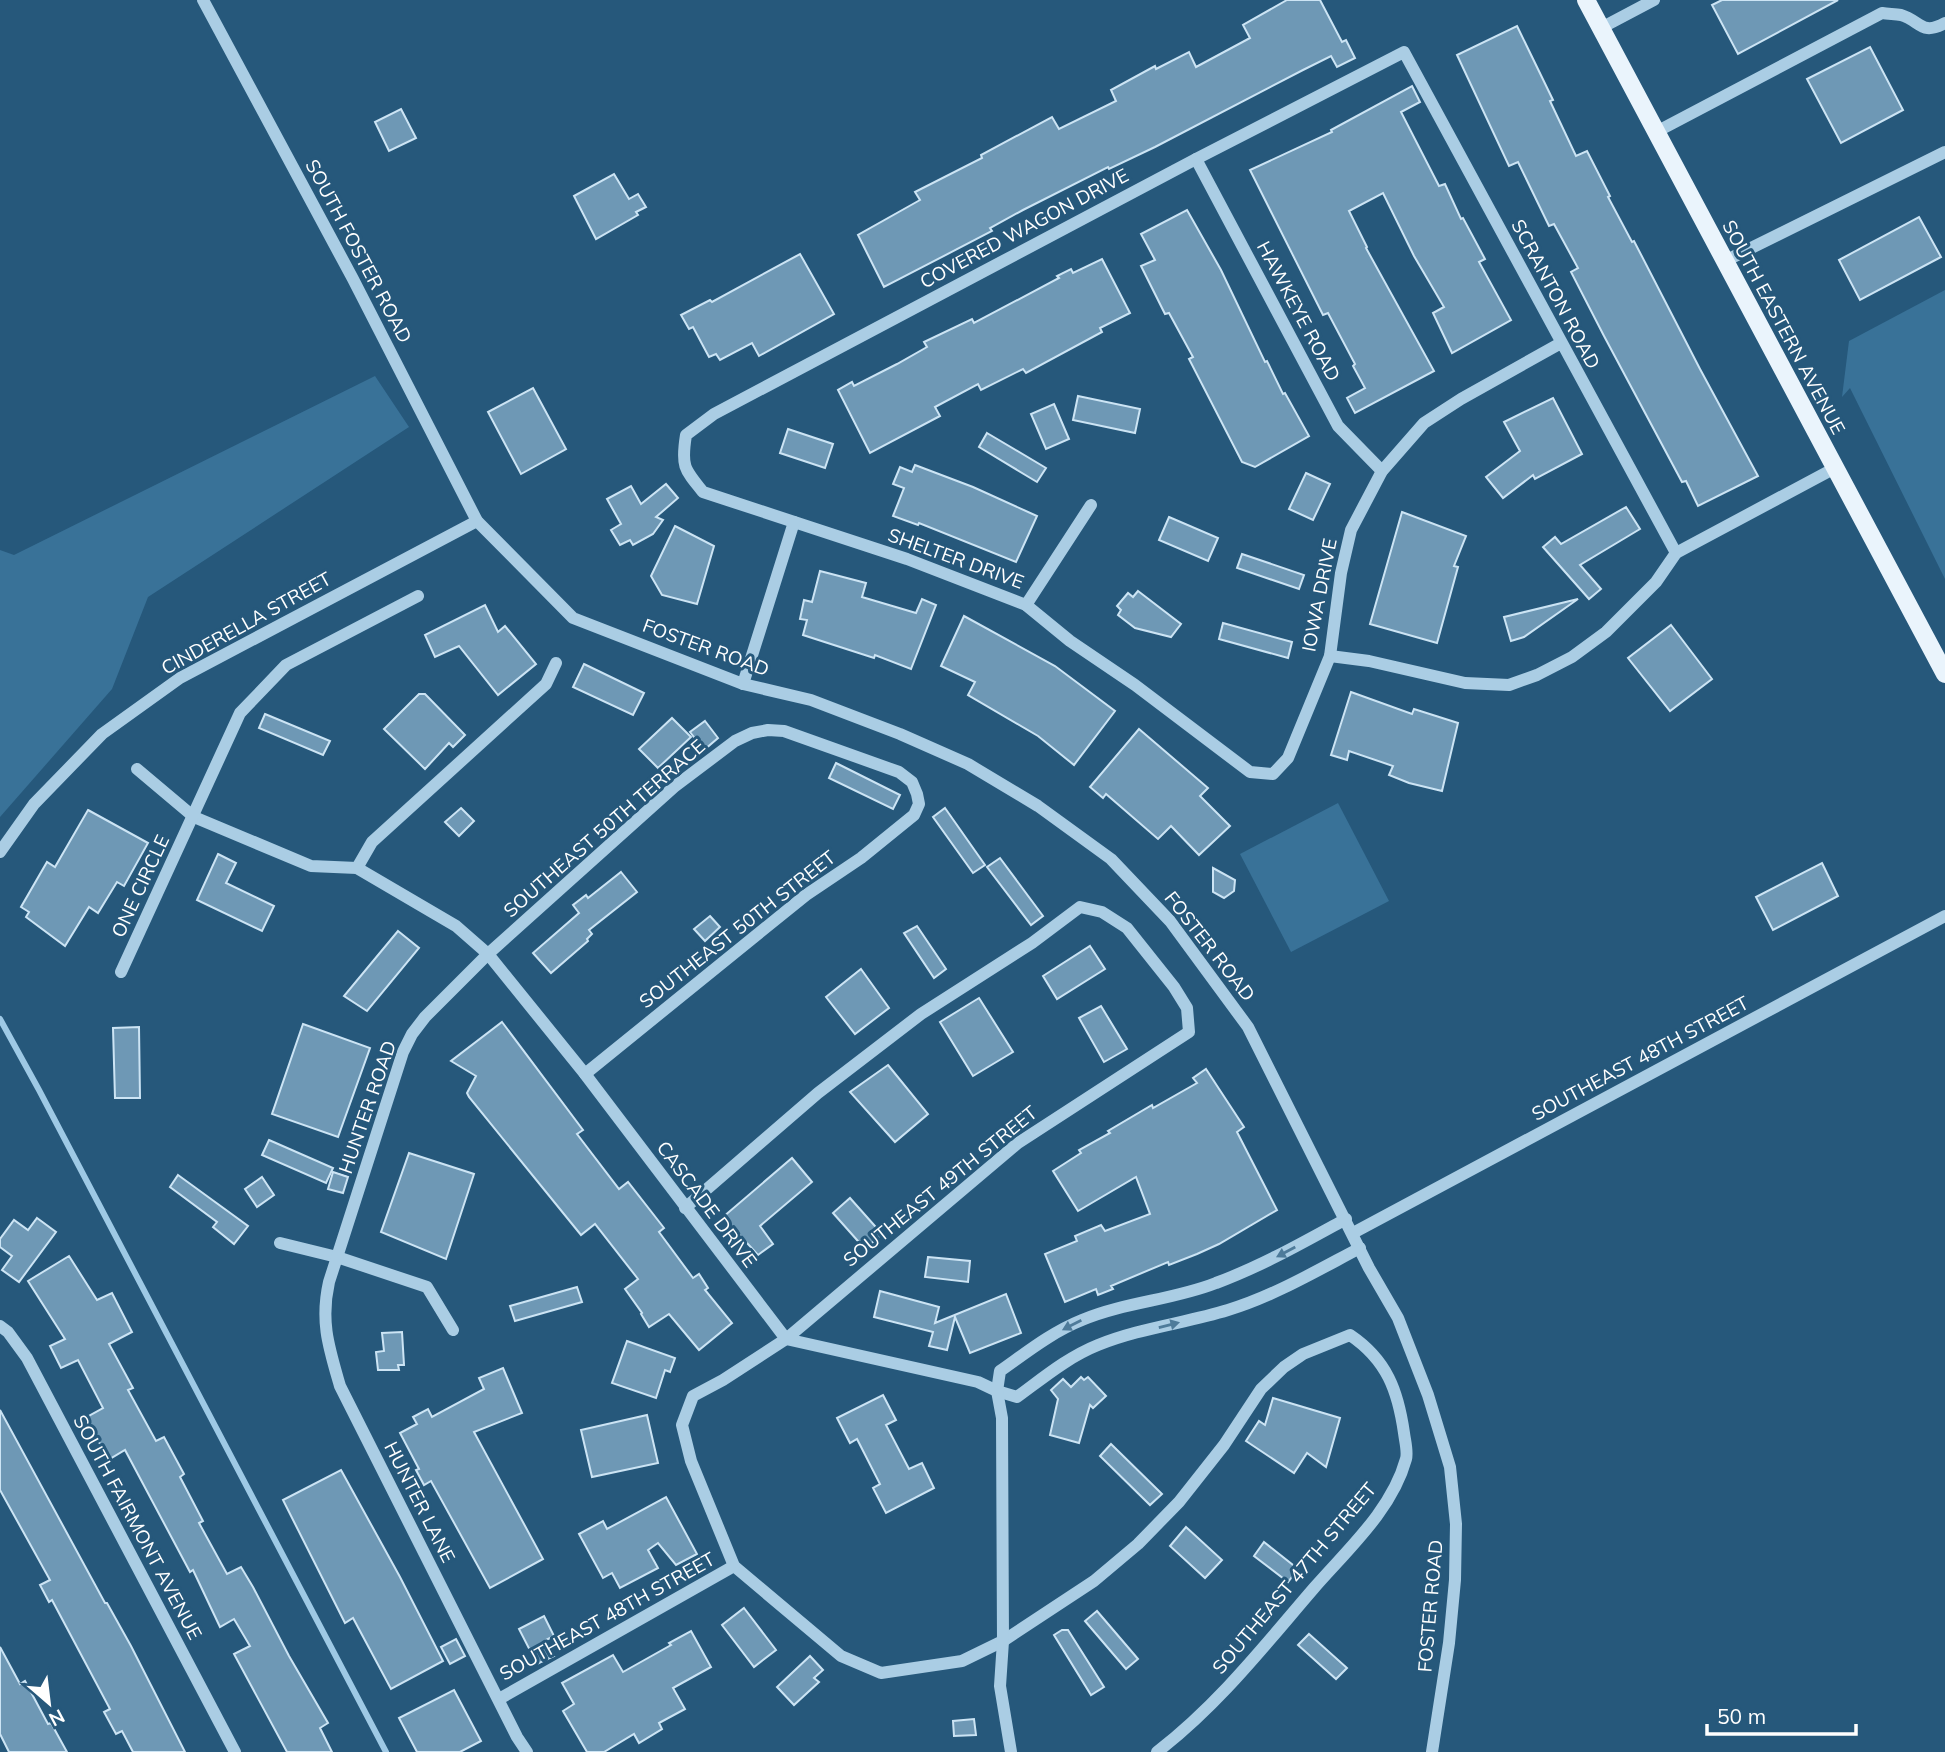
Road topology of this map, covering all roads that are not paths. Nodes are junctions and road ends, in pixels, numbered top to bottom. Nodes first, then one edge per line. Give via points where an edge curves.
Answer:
1 (203, 0) edge
2 (1586, 0) edge
3 (1654, 0) edge
4 (1945, 23) edge
5 (1601, 28) junction
6 (1404, 52) joint
7 (1656, 132) junction
8 (1945, 152) edge
9 (1196, 159) junction
10 (1725, 261) junction
11 (1561, 343) junction
12 (682, 457) joint
13 (1835, 468) junction
14 (1382, 471) junction
15 (1091, 505) dead end
16 (477, 521) junction
17 (794, 522) junction
18 (1676, 553) junction
19 (418, 596) dead end
20 (1026, 605) junction
21 (1329, 656) junction
22 (556, 663) dead end
23 (1945, 674) edge
24 (743, 684) junction
25 (137, 769) dead end
26 (1273, 774) joint
27 (914, 815) joint
28 (194, 817) junction
29 (0, 852) edge
30 (357, 868) junction
31 (1945, 916) edge
32 (488, 954) junction
33 (121, 972) dead end
34 (585, 1074) junction
35 (685, 1208) junction
36 (1346, 1219) junction
37 (1353, 1233) junction
38 (280, 1243) dead end
39 (1360, 1248) junction
40 (337, 1257) junction
41 (0, 1326) edge
42 (453, 1330) dead end
43 (786, 1339) junction
44 (998, 1391) junction
45 (734, 1566) junction
46 (1003, 1641) junction
47 (499, 1699) junction
48 (235, 1752) edge
49 (527, 1752) edge
50 (1011, 1752) edge
51 (1157, 1752) edge
52 (1432, 1752) edge

1 - 16 street, SOUTH FOSTER ROAD
2 - 5 main road, SOUTH EASTERN AVENUE
3 - 5 street
4 - 7 street via 1927,29 1902,15 1882,13
5 - 7 main road, SOUTH EASTERN AVENUE
6 - 9 street, COVERED WAGON DRIVE
6 - 11 street, SCRANTON ROAD
7 - 10 main road, SOUTH EASTERN AVENUE
8 - 10 street
9 - 12 street, COVERED WAGON DRIVE via 713,414 686,435
9 - 14 street, HAWKEYE ROAD via 1338,426
10 - 13 main road, SOUTH EASTERN AVENUE
11 - 14 street, IOWA DRIVE via 1424,423
11 - 18 street, SCRANTON ROAD
12 - 17 street, SHELTER DRIVE via 704,492
13 - 18 street
13 - 23 main road, SOUTH EASTERN AVENUE
14 - 21 street, IOWA DRIVE via 1351,530
15 - 20 street
16 - 24 street, FOSTER ROAD via 573,618
16 - 29 street, CINDERELLA STREET via 180,678 102,734 34,804
17 - 20 street, SHELTER DRIVE
17 - 24 street
18 - 21 street via 1656,582 1606,632 1572,657 1509,685 1465,683
19 - 28 street, ONE CIRCLE via 286,665 261,688 240,713
20 - 26 street, SHELTER DRIVE via 1250,772
21 - 26 street, IOWA DRIVE via 1288,758
22 - 30 street via 546,684 372,842
24 - 36 street, FOSTER ROAD via 811,700 968,764 1038,806 1111,859 1170,921 1248,1027
25 - 28 street, CASCADE DRIVE
27 - 32 street, SOUTHEAST 50TH TERRACE via 917,794 912,782 899,772 783,732 752,733 674,787
27 - 34 street, SOUTHEAST 50TH STREET via 806,895
28 - 30 street, CASCADE DRIVE via 311,866
28 - 33 street, ONE CIRCLE
30 - 32 street, CASCADE DRIVE via 456,926
31 - 37 street, SOUTHEAST 48TH STREET
32 - 34 street, CASCADE DRIVE
32 - 40 street, HUNTER ROAD via 425,1017 403,1052
34 - 35 street, CASCADE DRIVE
35 - 43 street, CASCADE DRIVE
35 - 43 street, SOUTHEAST 49TH STREET via 818,1093 920,1014 1080,907 1102,912 1127,929 1174,987 1187,1009 1189,1032 1018,1143
36 - 37 street, FOSTER ROAD
36 -> 44 street via 1279,1256 1214,1284 1082,1320 1000,1371
37 - 39 street, FOSTER ROAD
38 - 40 street
44 -> 39 street via 1017,1396 1060,1365 1098,1346 1230,1310
39 - 52 street, FOSTER ROAD via 1398,1318 1450,1468 1455,1580
40 - 42 street via 427,1287
40 - 47 street, HUNTER LANE via 324,1306 340,1386
41 - 48 street, SOUTH FAIRMONT AVENUE via 27,1359
43 - 44 street via 978,1382
43 - 45 street via 692,1396 682,1425 691,1461
44 - 46 street
45 - 46 street via 841,1656 881,1673 962,1661
45 - 47 street, SOUTHEAST 48TH STREET
46 - 50 street via 1000,1686
46 - 51 street, SOUTHEAST 47TH STREET via 1094,1581 1138,1544 1179,1502 1261,1389 1284,1367 1350,1335 1369,1348 1389,1377 1400,1408 1407,1457 1389,1500 1254,1660
47 - 49 street, HUNTER LANE

